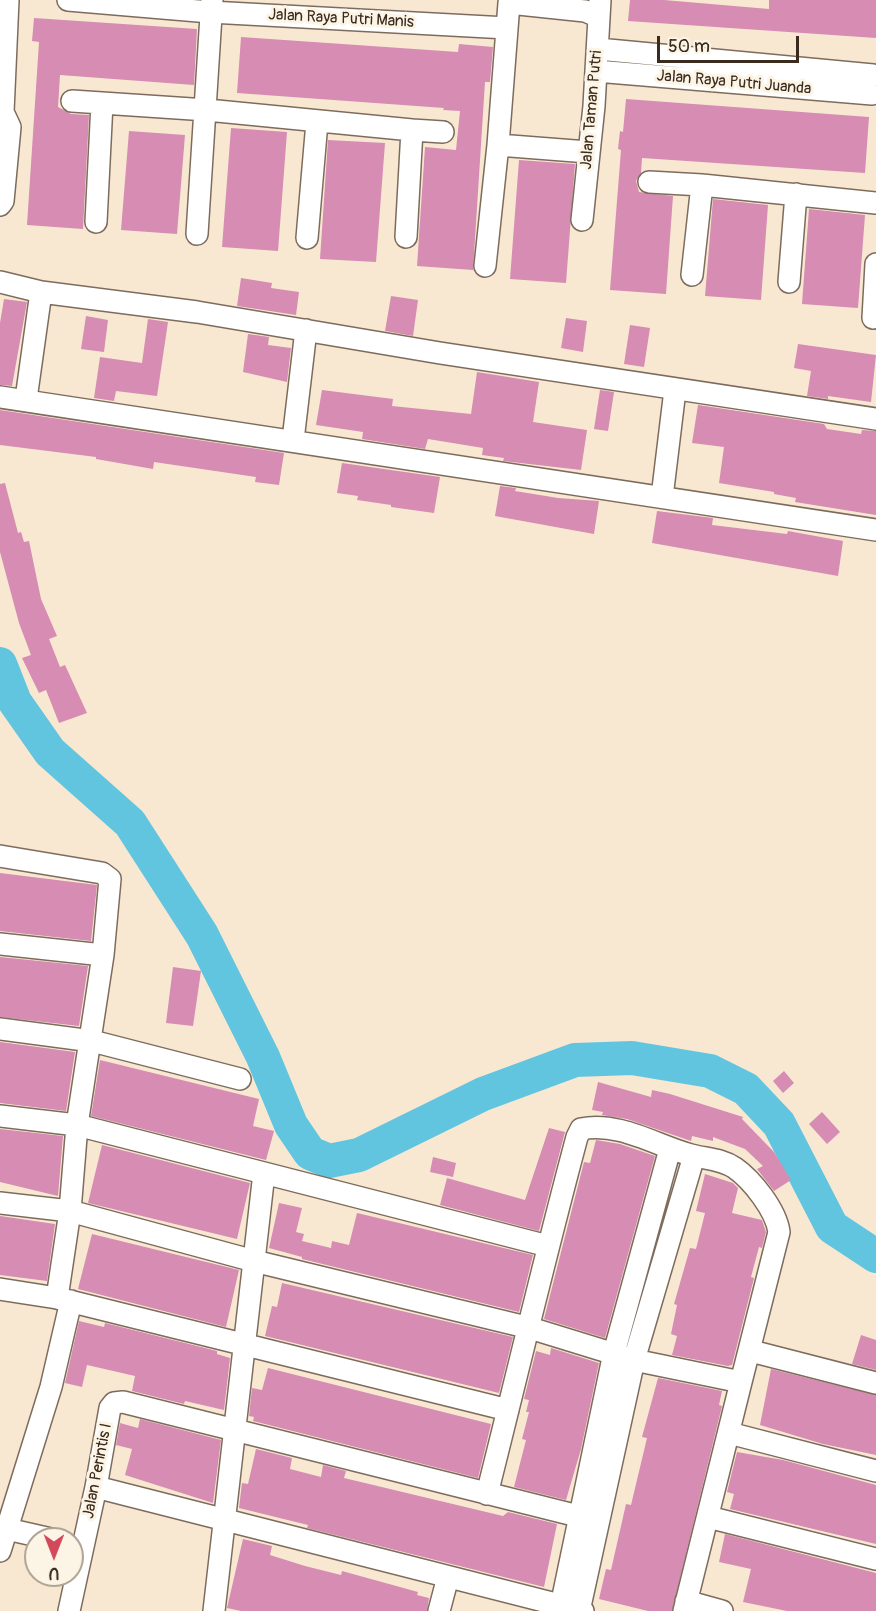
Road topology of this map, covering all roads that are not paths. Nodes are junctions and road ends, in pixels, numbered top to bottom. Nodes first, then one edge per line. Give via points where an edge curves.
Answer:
1 (8, 0) edge
2 (68, 0) edge
3 (509, 2) edge
4 (211, 6) edge
5 (598, 8) edge
6 (507, 28) junction
7 (598, 49) junction
8 (597, 71) junction
9 (874, 85) edge
10 (72, 101) dead end
11 (102, 103) junction
12 (207, 110) junction
13 (1, 114) edge
14 (317, 122) junction
15 (412, 130) junction
16 (443, 132) dead end
17 (498, 145) junction
18 (588, 152) junction
19 (649, 182) dead end
20 (702, 184) junction
21 (796, 194) junction
22 (876, 203) edge
23 (0, 205) edge
24 (582, 220) dead end
25 (96, 222) dead end
26 (197, 234) dead end
27 (406, 237) dead end
28 (307, 238) dead end
29 (876, 264) edge
30 (485, 266) dead end
31 (692, 275) dead end
32 (0, 282) edge
33 (789, 282) dead end
34 (41, 292) junction
35 (873, 318) dead end
36 (306, 330) junction
37 (675, 390) junction
38 (0, 397) edge
39 (26, 399) junction
40 (876, 419) edge
41 (293, 440) junction
42 (662, 497) junction
43 (876, 530) edge
44 (0, 856) edge
45 (0, 944) edge
46 (103, 955) junction
47 (0, 1029) edge
48 (92, 1041) junction
49 (240, 1079) dead end
50 (0, 1116) edge
51 (77, 1125) junction
52 (670, 1149) junction
53 (694, 1156) junction
54 (264, 1173) junction
55 (0, 1203) edge
56 (70, 1211) junction
57 (548, 1246) junction
58 (254, 1261) junction
59 (0, 1289) edge
60 (64, 1300) junction
61 (530, 1328) junction
62 (244, 1346) junction
63 (751, 1351) junction
64 (614, 1353) junction
65 (634, 1360) junction
66 (741, 1382) junction
67 (876, 1383) edge
68 (508, 1410) junction
69 (234, 1431) junction
70 (729, 1433) junction
71 (876, 1471) edge
72 (96, 1487) junction
73 (8, 1492) edge
74 (487, 1494) junction
75 (578, 1516) junction
76 (708, 1517) junction
77 (224, 1519) junction
78 (83, 1527) edge
79 (7, 1529) junction
80 (24, 1533) edge
81 (0, 1551) edge
82 (876, 1559) edge
83 (448, 1577) junction
84 (72, 1587) edge
85 (685, 1606) edge
86 (573, 1610) edge
87 (69, 1611) edge
88 (214, 1611) edge
89 (439, 1611) edge
90 (722, 1611) edge

1 - 13 street
2 - 4 street, Jalan Raya Putri Manis
3 - 5 street via 585,11
3 - 6 street
4 - 6 street, Jalan Raya Putri Manis
4 - 12 street
5 - 7 street, Jalan Taman Putri
6 - 17 street
7 - 8 street, Jalan Taman Putri
7 - 9 street, Jalan Raya Putri Juanda
8 - 9 street, Jalan Raya Putri Juanda
8 - 18 street, Jalan Taman Putri
10 - 11 street
11 - 12 street
11 - 25 street
12 - 14 street
12 - 26 street
13 - 23 street via 10,127
14 - 15 street
14 - 28 street
15 - 16 street
15 - 27 street
17 - 18 street
17 - 30 street
18 - 24 street, Jalan Taman Putri
19 - 20 street
20 - 21 street
20 - 31 street
21 - 22 street
21 - 33 street
29 - 35 street
32 - 34 street
34 - 36 street
34 - 39 street
36 - 37 street
36 - 41 street
37 - 40 street
37 - 42 street
38 - 39 street
39 - 41 street
41 - 42 street
42 - 43 street
44 - 46 street via 107,875 110,879
45 - 46 street
46 - 48 street
47 - 48 street
48 - 49 street
48 - 51 street
50 - 51 street
51 - 54 street
51 - 56 street
52 - 53 street
52 - 57 street via 650,1138 591,1127 581,1129
52 - 64 street
53 - 63 street via 736,1169 749,1180 778,1227
53 - 65 street
54 - 57 street
54 - 58 street
55 - 56 street
56 - 58 street
56 - 60 street
57 - 61 street
58 - 61 street
58 - 62 street
59 - 60 street
60 - 62 street
60 - 73 street via 51,1387
61 - 64 street
61 - 68 street
62 - 68 street
62 - 69 street
63 - 66 street
63 - 67 street
64 - 65 street
64 - 75 street
65 - 66 street
65 - 86 street
66 - 70 street
68 - 74 street
69 - 72 street, Jalan Perintis I via 123,1402 114,1403
69 - 74 street
69 - 77 street
70 - 71 street
70 - 76 street
72 - 77 street
72 - 78 street, Jalan Perintis I
73 - 79 street
74 - 75 street
75 - 86 street
76 - 82 street
76 - 85 street
77 - 83 street
77 - 88 street
79 - 80 street
79 - 81 street
83 - 86 street
83 - 89 street
84 - 87 street, Jalan Perintis I
85 - 90 street

